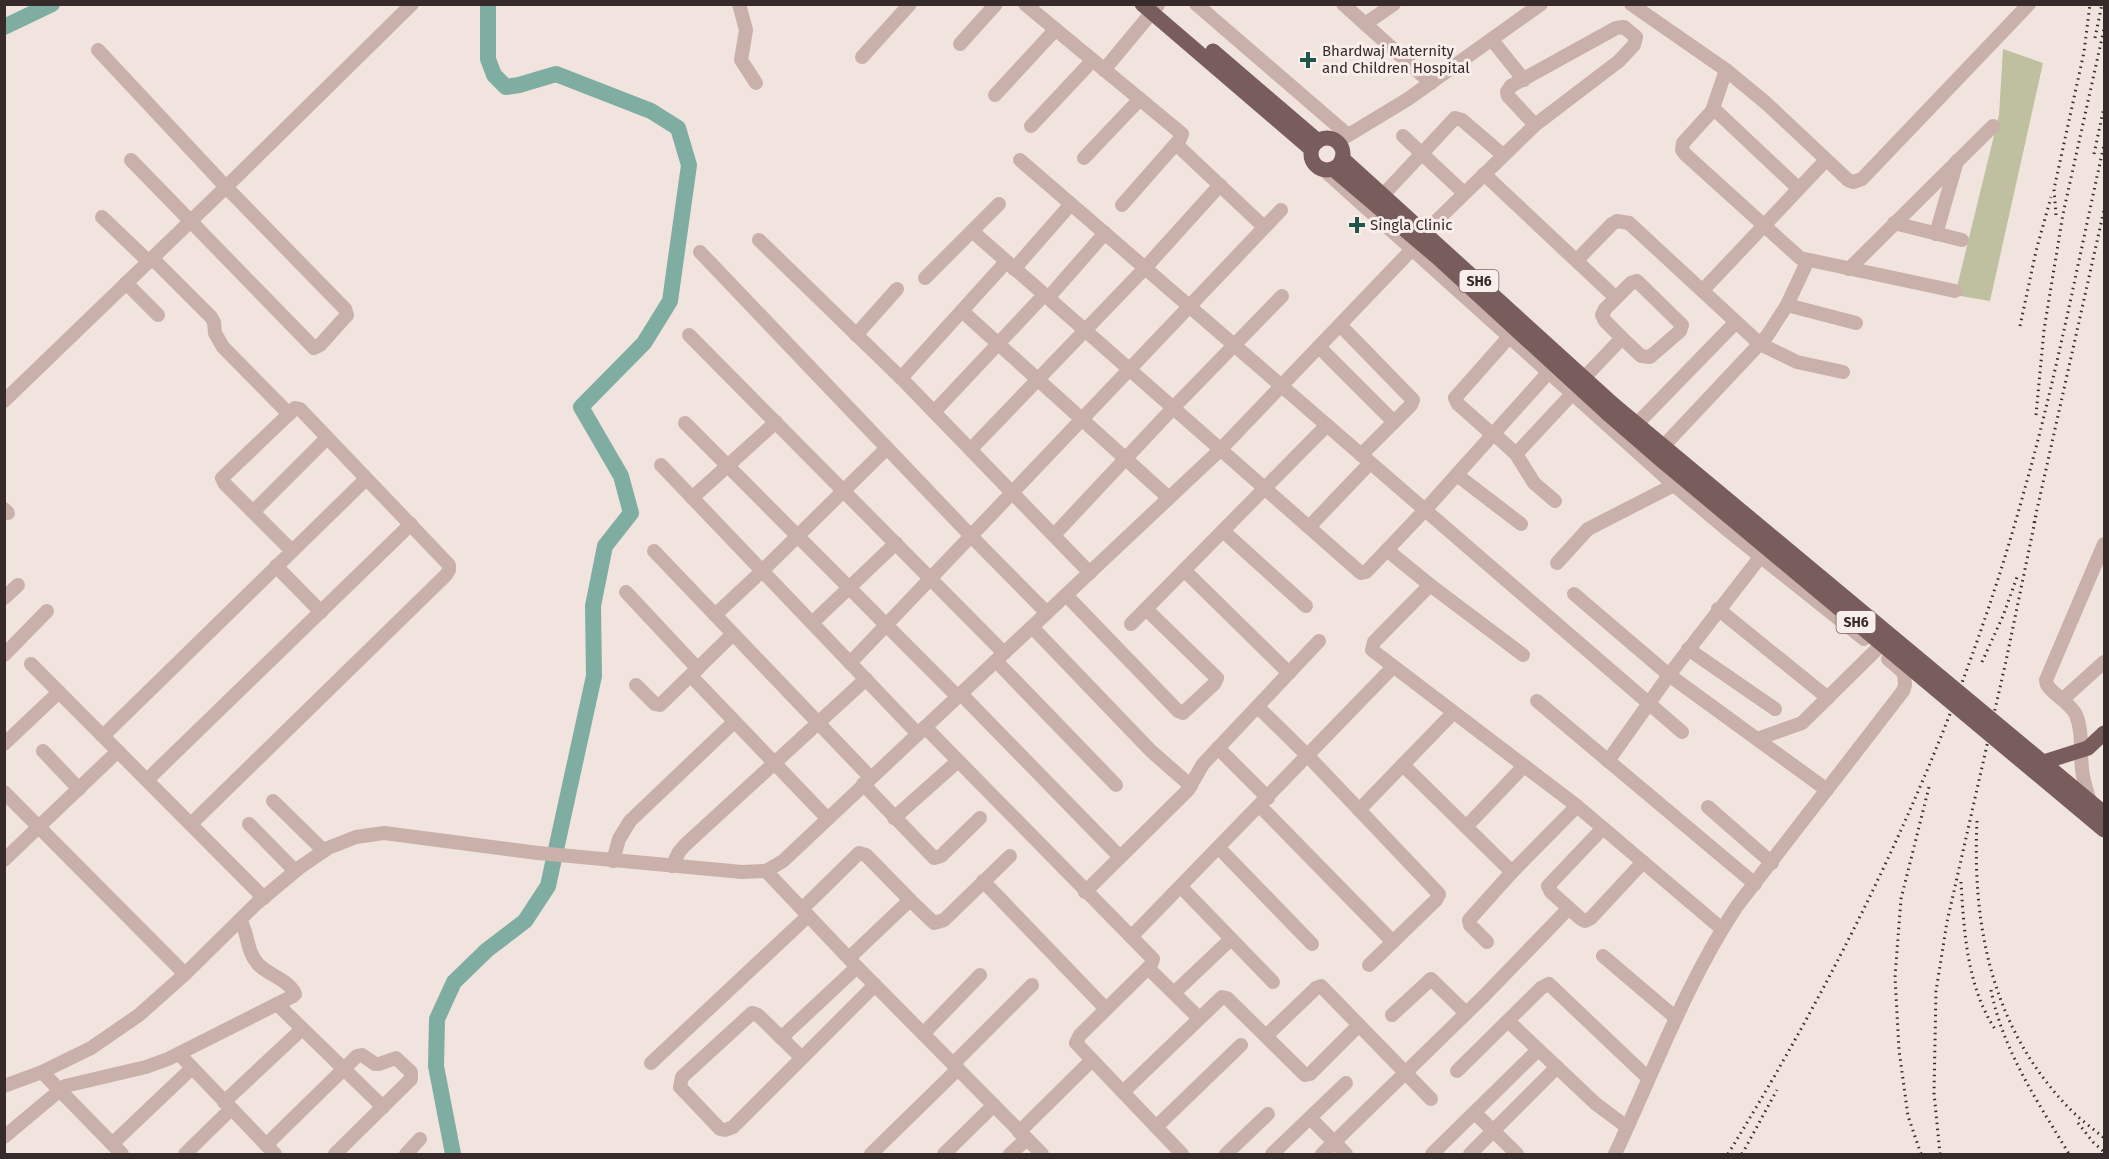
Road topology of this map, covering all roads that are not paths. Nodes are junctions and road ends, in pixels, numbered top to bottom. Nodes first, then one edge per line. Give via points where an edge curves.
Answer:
1 (412, 4) edge
2 (739, 4) edge
3 (910, 4) edge
4 (996, 4) edge
5 (1025, 4) edge
6 (1196, 4) edge
7 (1343, 4) edge
8 (1394, 4) edge
9 (1541, 4) edge
10 (1631, 4) edge
11 (2029, 4) edge
12 (1152, 7) edge
13 (1365, 24) junction
14 (1054, 30) junction
15 (1492, 40) junction
16 (960, 44) dead end
17 (98, 50) dead end
18 (862, 57) dead end
19 (1092, 61) junction
20 (1104, 70) junction
21 (1726, 70) junction
22 (1524, 80) junction
23 (756, 83) dead end
24 (1431, 83) junction
25 (995, 95) dead end
26 (1140, 99) junction
27 (1713, 108) junction
28 (1535, 125) junction
29 (1031, 126) dead end
30 (1993, 126) dead end
31 (1403, 136) dead end
32 (1342, 139) junction
33 (1176, 144) junction
34 (1315, 145) junction
35 (1421, 153) junction
36 (1503, 155) junction
37 (1084, 158) dead end
38 (1957, 159) junction
39 (131, 160) dead end
40 (1020, 160) dead end
41 (1826, 160) junction
42 (1333, 166) junction
43 (1484, 174) junction
44 (1220, 185) junction
45 (226, 187) junction
46 (1798, 188) junction
47 (1464, 193) junction
48 (1383, 195) junction
49 (999, 204) dead end
50 (1071, 204) junction
51 (1122, 205) dead end
52 (1281, 210) dead end
53 (102, 217) dead end
54 (190, 222) junction
55 (1894, 224) junction
56 (1764, 225) junction
57 (1264, 227) junction
58 (972, 231) junction
59 (1105, 233) junction
60 (1935, 234) junction
61 (759, 240) dead end
62 (1962, 240) dead end
63 (1419, 241) junction
64 (700, 252) dead end
65 (151, 260) junction
66 (1577, 260) junction
67 (1809, 260) junction
68 (1010, 265) junction
69 (1145, 268) junction
70 (1849, 269) junction
71 (925, 278) dead end
72 (126, 284) junction
73 (897, 289) dead end
74 (1703, 290) junction
75 (1955, 291) dead end
76 (1282, 296) dead end
77 (1046, 297) junction
78 (1616, 297) junction
79 (1787, 305) junction
80 (1189, 306) junction
81 (962, 310) junction
82 (158, 315) dead end
83 (1736, 322) junction
84 (1856, 323) dead end
85 (1340, 325) junction
86 (1085, 331) junction
87 (856, 334) junction
88 (689, 335) dead end
89 (1509, 337) junction
90 (1622, 338) junction
91 (999, 343) junction
92 (1760, 344) junction
93 (1234, 345) junction
94 (1319, 347) junction
95 (1129, 369) junction
96 (1843, 372) dead end
97 (1548, 373) junction
98 (1585, 377) junction
99 (901, 378) junction
100 (1038, 379) junction
101 (1282, 386) junction
102 (1572, 394) junction
103 (4, 401) edge
104 (1173, 408) junction
105 (1611, 409) junction
106 (934, 412) junction
107 (288, 414) junction
108 (1082, 418) junction
109 (776, 422) junction
110 (1394, 422) junction
111 (685, 423) dead end
112 (1327, 425) junction
113 (1493, 434) junction
114 (327, 438) junction
115 (1622, 439) junction
116 (887, 448) junction
117 (970, 450) junction
118 (1220, 450) junction
119 (1516, 454) junction
120 (1126, 458) junction
121 (1366, 459) junction
122 (1648, 462) junction
123 (661, 465) dead end
124 (728, 466) junction
125 (1457, 475) junction
126 (366, 479) junction
127 (1674, 485) junction
128 (1264, 489) junction
129 (843, 491) junction
130 (1012, 492) junction
131 (692, 498) junction
132 (1169, 498) junction
133 (1555, 501) dead end
134 (1425, 510) junction
135 (253, 512) junction
136 (411, 524) junction
137 (1521, 524) dead end
138 (1309, 527) junction
139 (1223, 531) junction
140 (970, 535) junction
141 (1054, 535) junction
142 (798, 536) junction
143 (896, 543) junction
144 (2104, 544) edge
145 (1387, 550) junction
146 (292, 551) junction
147 (654, 551) dead end
148 (1761, 556) junction
149 (1557, 562) dead end
150 (276, 566) junction
151 (1184, 570) junction
152 (762, 571) junction
153 (1090, 573) junction
154 (930, 578) junction
155 (18, 585) dead end
156 (1430, 585) junction
157 (849, 587) junction
158 (626, 592) dead end
159 (1574, 594) dead end
160 (1066, 595) junction
161 (4, 598) edge
162 (1306, 606) dead end
163 (1146, 609) junction
164 (1718, 609) junction
165 (47, 611) dead end
166 (321, 612) junction
167 (1047, 613) junction
168 (715, 615) junction
169 (812, 623) junction
170 (886, 624) junction
171 (1131, 624) dead end
172 (1032, 627) junction
173 (733, 634) junction
174 (1319, 641) dead end
175 (1688, 649) junction
176 (1877, 649) junction
177 (4, 655) edge
178 (1523, 655) dead end
179 (1000, 657) junction
180 (2104, 662) edge
181 (850, 663) junction
182 (32, 664) dead end
183 (1393, 668) junction
184 (695, 672) junction
185 (1289, 673) junction
186 (1669, 675) junction
187 (866, 679) junction
188 (636, 686) dead end
189 (59, 692) junction
190 (959, 695) junction
191 (1828, 698) junction
192 (2064, 699) junction
193 (1537, 701) dead end
194 (1648, 703) junction
195 (1258, 707) junction
196 (1775, 709) dead end
197 (1453, 712) junction
198 (734, 722) junction
199 (818, 722) junction
200 (922, 730) junction
201 (1682, 732) dead end
202 (2104, 733) edge
203 (103, 736) junction
204 (1757, 739) junction
205 (4, 744) edge
206 (1218, 748) junction
207 (118, 751) junction
208 (43, 752) dead end
209 (1308, 756) junction
210 (958, 761) junction
211 (1608, 761) junction
212 (2044, 762) junction
213 (773, 763) junction
214 (1402, 765) junction
215 (1524, 766) junction
216 (147, 780) junction
217 (867, 780) junction
218 (1116, 784) dead end
219 (1191, 786) junction
220 (79, 789) junction
221 (1827, 790) junction
222 (4, 792) edge
223 (273, 801) dead end
224 (1264, 802) junction
225 (1577, 806) junction
226 (1708, 807) dead end
227 (1359, 810) junction
228 (2104, 813) edge
229 (827, 818) junction
230 (894, 818) junction
231 (980, 818) dead end
232 (191, 824) junction
233 (249, 824) dead end
234 (39, 827) junction
235 (1466, 827) junction
236 (1603, 828) junction
237 (2104, 830) edge
238 (2104, 840) edge
239 (1219, 848) junction
240 (324, 851) junction
241 (1010, 856) dead end
242 (1120, 857) junction
243 (4, 860) edge
244 (613, 861) junction
245 (1643, 862) junction
246 (1772, 863) junction
247 (672, 866) junction
248 (295, 871) junction
249 (766, 871) junction
250 (1512, 872) junction
251 (983, 882) junction
252 (1755, 884) junction
253 (1181, 887) junction
254 (1085, 892) junction
255 (264, 898) junction
256 (910, 900) junction
257 (1569, 908) junction
258 (805, 913) junction
259 (240, 920) junction
260 (1722, 928) junction
261 (1131, 937) junction
262 (1231, 939) junction
263 (1393, 942) junction
264 (1487, 942) dead end
265 (1312, 944) dead end
266 (1603, 956) dead end
267 (853, 962) junction
268 (1369, 965) dead end
269 (1148, 968) junction
270 (185, 974) junction
271 (980, 975) dead end
272 (1273, 982) dead end
273 (875, 985) junction
274 (1032, 985) dead end
275 (1174, 993) junction
276 (277, 1004) junction
277 (1106, 1009) junction
278 (1466, 1013) junction
279 (1392, 1015) dead end
280 (1199, 1018) junction
281 (1676, 1018) junction
282 (1508, 1021) junction
283 (1359, 1025) junction
284 (301, 1030) junction
285 (923, 1034) junction
286 (1266, 1036) junction
287 (781, 1038) junction
288 (1242, 1046) dead end
289 (1538, 1050) junction
290 (178, 1054) junction
291 (802, 1058) junction
292 (1092, 1060) junction
293 (651, 1063) dead end
294 (955, 1067) junction
295 (1557, 1067) junction
296 (192, 1068) junction
297 (344, 1069) junction
298 (1457, 1071) dead end
299 (42, 1072) junction
300 (1406, 1072) junction
301 (1648, 1078) junction
302 (1346, 1083) dead end
303 (4, 1086) edge
304 (59, 1089) junction
305 (1123, 1092) junction
306 (1431, 1099) dead end
307 (228, 1105) junction
308 (994, 1106) junction
309 (383, 1107) junction
310 (1269, 1113) dead end
311 (1475, 1113) junction
312 (1310, 1118) junction
313 (1156, 1127) junction
314 (1627, 1127) junction
315 (1493, 1131) junction
316 (1023, 1135) junction
317 (4, 1137) edge
318 (420, 1139) dead end
319 (1334, 1142) junction
320 (111, 1144) junction
321 (1177, 1149) edge
322 (270, 1150) edge
323 (122, 1155) edge
324 (185, 1155) edge
325 (335, 1155) edge
326 (406, 1155) edge
327 (871, 1155) edge
328 (944, 1155) edge
329 (1010, 1155) edge
330 (1042, 1155) edge
331 (1162, 1155) edge
332 (1226, 1155) edge
333 (1272, 1155) edge
334 (1322, 1155) edge
335 (1346, 1155) edge
336 (1432, 1155) edge
337 (1470, 1155) edge
338 (1517, 1155) edge
339 (1615, 1155) edge

1 - 45 street
2 - 23 street via 746,30 741,60
3 - 18 street
4 - 16 street
5 - 14 street
6 - 32 street
7 - 13 street
8 - 13 street
9 - 15 street
10 - 21 street
11 - 41 street via 1862,179 1848,180
12 - 20 street
12 - 34 main road, SH6
13 - 24 street
14 - 19 street
14 - 25 street
15 - 22 street
15 - 24 street
17 - 45 street
19 - 20 street
19 - 29 street
20 - 26 street
21 - 27 street
21 - 41 street
22 - 28 street via 1507,92
22 - 28 street via 1616,28 1624,27 1636,37 1634,45 1613,65
24 - 32 street
26 - 33 street via 1180,132 1182,137
26 - 37 street
27 - 46 street
27 - 56 street via 1683,143 1682,150
28 - 36 street
30 - 38 street
31 - 35 street
32 - 34 main road via 1325,138
32 - 42 main road, SH6
33 - 44 street
33 - 51 street
34 - 42 main road, SH6 via 1311,159 1314,164
35 - 36 street via 1452,120 1459,118
35 - 47 street
35 - 48 street
36 - 43 street
38 - 55 street
38 - 60 street
39 - 54 street
40 - 50 street
41 - 46 street
42 - 48 main road, SH6
42 - 63 main road, SH6
43 - 47 street
43 - 66 street
44 - 57 street
44 - 69 street
45 - 54 street
45 - 54 street via 348,312 320,345 311,345
46 - 56 street
47 - 63 street
48 - 63 main road, SH6
49 - 58 street
50 - 59 street
50 - 68 street
52 - 57 street
53 - 65 street
54 - 65 street
55 - 60 street
55 - 70 street
56 - 67 street via 1795,254
56 - 74 street
57 - 80 street
58 - 68 street
58 - 71 street
59 - 69 street
59 - 77 street
60 - 62 street
61 - 87 street
63 - 85 street
63 - 89 street
63 - 98 main road, SH6
63 - 105 main road, SH6
64 - 116 street
65 - 72 street
65 - 107 street via 211,317 223,347
66 - 74 street via 1612,224 1622,220
66 - 78 street
67 - 70 street
67 - 79 street
68 - 77 street
68 - 81 street
69 - 80 street
69 - 86 street
70 - 75 street
72 - 82 street
72 - 103 street
73 - 87 street
74 - 83 street
76 - 93 street
77 - 86 street
77 - 91 street
78 - 90 street via 1602,315
78 - 90 street via 1636,281 1682,325 1650,357 1641,356
79 - 84 street
79 - 92 street
80 - 93 street
80 - 95 street
81 - 91 street
81 - 99 street
83 - 92 street
83 - 115 street
85 - 94 street
85 - 110 street via 1412,397 1413,402
86 - 95 street
86 - 100 street
87 - 99 street
88 - 109 street
89 - 97 street
89 - 113 street via 1455,398
90 - 98 street
91 - 100 street
91 - 106 street
92 - 96 street via 1789,359
92 - 122 street
93 - 101 street
93 - 104 street
94 - 101 street
94 - 110 street
95 - 104 street
95 - 108 street
97 - 102 street
97 - 113 street
98 - 105 main road, SH6
99 - 106 street
100 - 108 street
100 - 117 street
101 - 112 street
101 - 118 street
102 - 115 street
102 - 119 street
104 - 118 street
104 - 120 street
105 - 212 main road, SH6, bridge
105 - 237 main road, SH6, bridge via 1660,459
106 - 117 street
107 - 114 street via 300,409
107 - 135 street via 222,478
108 - 120 street
108 - 130 street
109 - 124 street
109 - 129 street
110 - 121 street
111 - 124 street
112 - 121 street
112 - 128 street
113 - 119 street
113 - 125 street
114 - 126 street
114 - 135 street
115 - 122 street
116 - 129 street
116 - 140 street
117 - 130 street
118 - 128 street
118 - 132 street
119 - 133 street via 1534,483
120 - 132 street
120 - 141 street
121 - 134 street
121 - 138 street
122 - 127 street
123 - 131 street
124 - 131 street
124 - 142 street
125 - 134 street
125 - 137 street
126 - 136 street
126 - 146 street
127 - 148 street
127 - 149 street via 1588,529
128 - 138 street
128 - 139 street
129 - 142 street
129 - 143 street
130 - 140 street
130 - 141 street
131 - 152 street
132 - 153 street
134 - 145 street
134 - 194 street
135 - 146 street
136 - 166 street
136 - 232 street via 445,559 449,565 446,575
138 - 145 street via 1361,573
139 - 151 street
139 - 162 street
140 - 154 street
140 - 167 street
141 - 153 street
142 - 152 street
142 - 157 street
143 - 154 street
143 - 157 street
144 - 192 street via 2046,680 2049,688
145 - 156 street
146 - 150 street
147 - 168 street
148 - 164 street
148 - 176 street
150 - 166 street
150 - 203 street
151 - 163 street
151 - 185 street
152 - 168 street
152 - 169 street
153 - 160 street
154 - 170 street
154 - 179 street
155 - 161 street
156 - 178 street
156 - 183 street via 1371,646
157 - 169 street
157 - 170 street
158 - 184 street
159 - 186 street
160 - 163 street via 1183,714 1217,678
160 - 167 street
163 - 171 street
164 - 175 street
164 - 191 street
165 - 177 street
166 - 216 street
167 - 172 street
168 - 173 street
169 - 181 street
170 - 181 street
170 - 190 street
172 - 179 street
172 - 219 street via 1151,751
173 - 184 street
173 - 199 street
174 - 185 street
175 - 186 street
175 - 196 street
176 - 191 street
176 - 221 street via 1904,673 1903,692
179 - 190 street
179 - 218 street
180 - 192 street
181 - 187 street
182 - 189 street
183 - 197 street
183 - 209 street
184 - 188 street via 660,705
184 - 198 street
185 - 195 street
186 - 194 street
186 - 204 street
187 - 199 street
187 - 200 street
189 - 203 street
189 - 205 street
190 - 200 street
190 - 242 street
191 - 204 street via 1802,723
192 - 238 street via 2076,715 2083,777
193 - 211 street
194 - 201 street
194 - 211 street
195 - 206 street
195 - 209 street
197 - 214 street
197 - 215 street
198 - 213 street
198 - 244 street via 630,821 619,839
199 - 213 street
199 - 217 street
200 - 210 street
200 - 217 street
202 - 212 main road, bridge via 2088,748
203 - 207 street
204 - 221 street
206 - 219 street
206 - 224 street
207 - 216 street
207 - 220 street
208 - 220 street
209 - 224 street
209 - 227 street
210 - 230 street
210 - 254 street
211 - 252 street
212 - 228 main road, SH6, bridge
213 - 229 street
213 - 247 street via 685,845
214 - 227 street
214 - 235 street
215 - 225 street
215 - 235 street
216 - 232 street
217 - 229 street
217 - 230 street
219 - 242 street
220 - 234 street
221 - 246 street
222 - 234 street
223 - 240 street
224 - 239 street
224 - 263 street
225 - 236 street
225 - 250 street
226 - 246 street
227 - 263 street via 1439,894
229 - 249 street via 783,861
230 - 231 street via 931,857 938,858
232 - 255 street
233 - 248 street
234 - 243 street
234 - 270 street
235 - 250 street
236 - 245 street
236 - 257 street via 1548,886
239 - 253 street
239 - 265 street
240 - 244 street via 356,837 384,833
240 - 248 street
241 - 251 street
242 - 254 street
244 - 247 street
245 - 257 street via 1588,920
245 - 260 street
246 - 252 street
247 - 249 street
248 - 255 street
249 - 258 street
250 - 264 street via 1468,920
251 - 256 street via 939,923 930,921
251 - 277 street
252 - 260 street
253 - 261 street
253 - 262 street
254 - 261 street
255 - 259 street
256 - 258 street via 866,855 859,853
256 - 267 street
257 - 278 street
258 - 267 street
258 - 293 street
259 - 270 street
259 - 276 street via 258,964 295,991
260 - 281 street
261 - 269 street via 1153,959
262 - 272 street
262 - 275 street
263 - 268 street
266 - 281 street
267 - 273 street
267 - 287 street
269 - 275 street
269 - 277 street
270 - 299 street via 139,1015 91,1048
271 - 285 street
273 - 285 street
273 - 291 street
274 - 294 street
275 - 280 street
276 - 284 street
276 - 290 street
277 - 292 street via 1076,1040
278 - 279 street via 1431,979
278 - 300 street
280 - 286 street via 1225,997
280 - 305 street
281 - 301 street
282 - 289 street
282 - 298 street
282 - 301 street via 1548,984
283 - 286 street via 1307,1075
283 - 286 street via 1318,986
283 - 300 street
284 - 297 street
284 - 307 street
285 - 294 street
287 - 291 street
287 - 291 street via 752,1013 682,1077 680,1087 720,1129 729,1130
288 - 313 street
289 - 295 street
289 - 311 street
290 - 296 street
290 - 304 street via 146,1067
292 - 305 street
292 - 316 street
294 - 308 street
294 - 327 street
295 - 314 street
295 - 315 street
296 - 307 street
296 - 320 street
297 - 309 street
297 - 309 street via 362,1055 375,1064 394,1057 399,1060 413,1077
297 - 322 street
299 - 303 street
299 - 304 street
300 - 306 street
300 - 319 street
301 - 314 street
302 - 312 street
304 - 317 street
304 - 320 street
305 - 313 street
307 - 322 street
307 - 324 street
308 - 316 street
308 - 328 street
309 - 325 street
310 - 332 street
311 - 315 street
311 - 336 street
312 - 319 street
312 - 333 street
313 - 321 street
314 - 339 street
315 - 337 street
315 - 338 street
316 - 329 street
316 - 330 street
318 - 326 street
319 - 334 street
319 - 335 street
320 - 323 street
321 - 331 street

